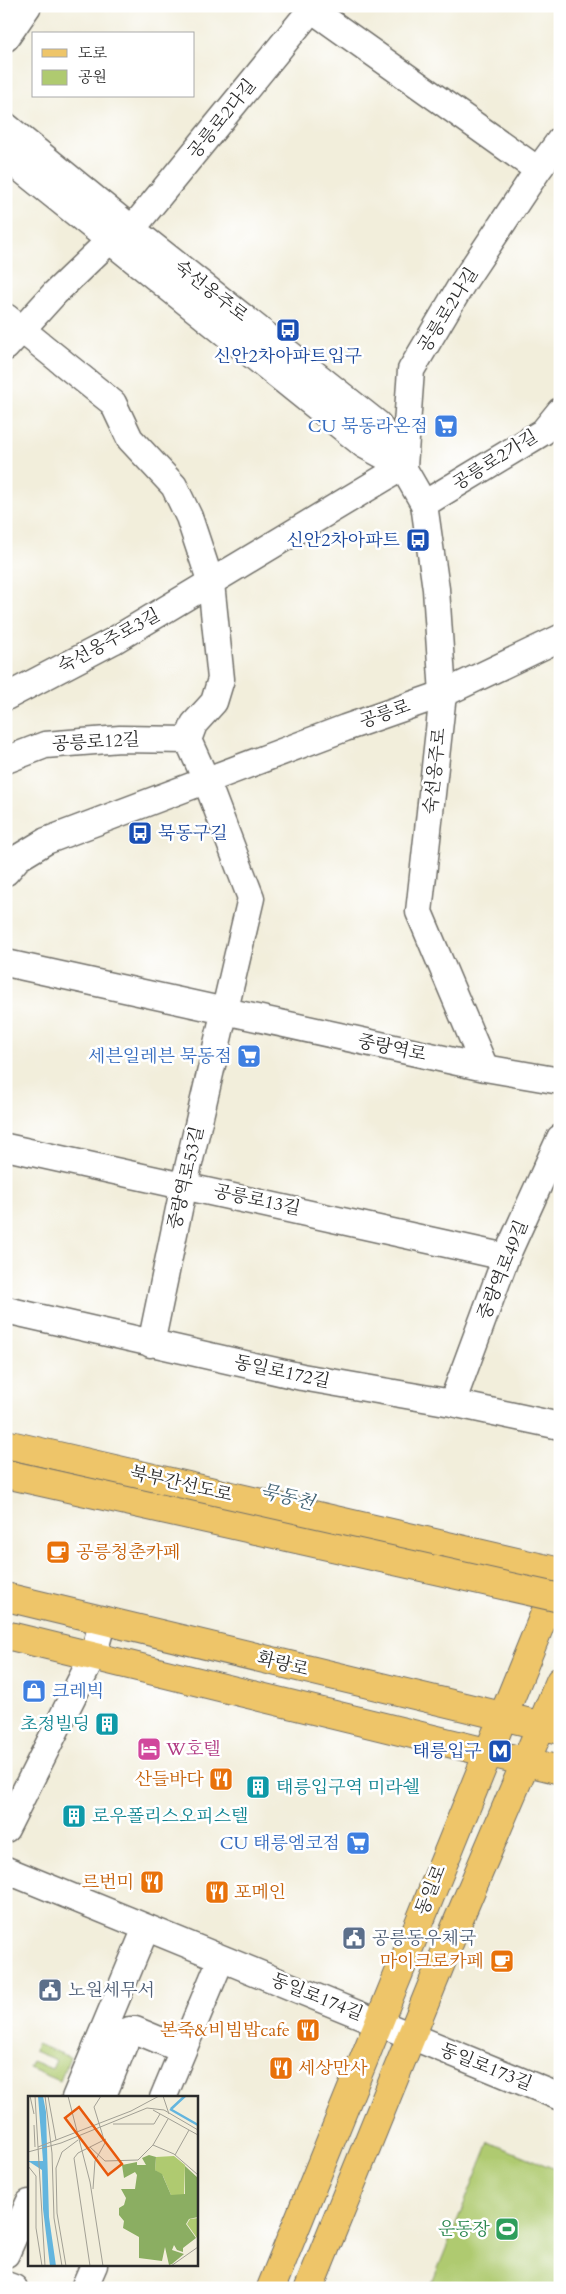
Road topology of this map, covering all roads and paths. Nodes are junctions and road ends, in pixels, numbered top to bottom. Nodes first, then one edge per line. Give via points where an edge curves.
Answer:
1 (28, 6) edge
2 (311, 7) edge
3 (6, 38) edge
4 (6, 126) edge
5 (560, 140) edge
6 (6, 157) edge
7 (538, 170) junction
8 (132, 229) junction
9 (109, 241) junction
10 (12, 332) edge
11 (557, 421) edge
12 (404, 466) junction
13 (424, 504) junction
14 (211, 583) junction
15 (560, 638) edge
16 (443, 694) junction
17 (6, 697) edge
18 (188, 740) junction
19 (6, 760) edge
20 (206, 780) junction
21 (6, 872) edge
22 (6, 963) edge
23 (224, 1013) junction
24 (485, 1068) junction
25 (560, 1081) edge
26 (560, 1138) edge
27 (6, 1147) edge
28 (184, 1185) junction
29 (506, 1257) junction
30 (6, 1310) edge
31 (151, 1344) junction
32 (452, 1403) junction
33 (560, 1426) edge
34 (6, 1444) edge
35 (6, 1474) edge
36 (560, 1572) edge
37 (560, 1576) edge
38 (6, 1597) edge
39 (560, 1598) edge
40 (103, 1620) junction
41 (6, 1635) edge
42 (93, 1656) junction
43 (560, 1681) edge
44 (502, 1718) junction
45 (550, 1728) edge
46 (489, 1752) junction
47 (525, 1761) junction
48 (560, 1770) edge
49 (6, 1829) edge
50 (6, 1870) edge
51 (146, 1928) junction
52 (221, 1959) junction
53 (378, 2022) junction
54 (412, 2035) junction
55 (183, 2050) junction
56 (98, 2084) edge
57 (78, 2096) edge
58 (164, 2096) edge
59 (560, 2097) edge
60 (28, 2205) edge
61 (6, 2254) edge
62 (94, 2266) edge
63 (6, 2284) edge
64 (14, 2288) edge
65 (84, 2288) edge
66 (271, 2288) edge
67 (309, 2288) edge

1 - 3 street
2 - 7 street
2 - 8 street, 공릉로2다길
4 - 8 street, 숙선옹주로
5 - 7 street, 공릉로2나길
6 - 9 street, 숙선옹주로
7 - 12 street, 공릉로2나길 via 462,284 411,370
8 - 12 street, 숙선옹주로 via 378,424
9 - 10 street
9 - 12 street, 숙선옹주로 via 364,445
10 - 14 street via 112,403 130,439 174,486 189,518
11 - 13 street, 공릉로2가길
12 - 13 street, 숙선옹주로
12 - 14 street, 숙선옹주로3길
13 - 16 street, 숙선옹주로 via 436,589
14 - 17 street, 숙선옹주로3길 via 113,641
14 - 18 street via 221,679 214,702 194,724
15 - 16 street, 공릉로
16 - 20 street, 공릉로
16 - 24 street, 숙선옹주로 via 419,912
18 - 19 street, 공릉로12길 via 120,738 45,745
18 - 20 street
20 - 21 street, 공릉로 via 46,841 18,858
20 - 23 street via 251,898
22 - 23 street, 중랑역로
23 - 24 street, 중랑역로
23 - 28 street, 중랑역로53길
24 - 25 street, 중랑역로
26 - 29 street, 중랑역로49길
27 - 28 street, 공릉로13길
28 - 29 street, 공릉로13길
28 - 31 street, 중랑역로53길
29 - 32 street, 중랑역로49길
30 - 31 street, 동일로172길
31 - 32 street, 동일로172길 via 302,1377
32 - 33 street, 동일로172길
34 - 36 main road, 북부간선도로
35 - 39 main road, 북부간선도로, bridge
37 - 44 main road, 동일로
38 - 40 main road, 화랑로
40 - 42 street
40 - 44 main road, 화랑로
41 - 42 main road, 화랑로
42 - 46 main road, 화랑로
42 - 49 street
43 - 45 main road, 동일로
44 - 45 main road, 화랑로
44 - 46 main road, 동일로
45 - 47 main road, 동일로
46 - 47 main road, 화랑로
46 - 53 main road, 동일로
47 - 48 main road, 화랑로
47 - 54 main road, 동일로
50 - 51 street, 동일로174길
51 - 52 street, 동일로174길
51 - 56 street
52 - 53 street, 동일로174길
52 - 55 street
53 - 54 street, 동일로174길
53 - 66 main road, 동일로
54 - 59 street, 동일로173길
54 - 67 main road, 동일로
55 - 56 street via 130,2030
55 - 58 street
56 - 57 street
60 - 61 street
62 - 65 street
63 - 64 street

